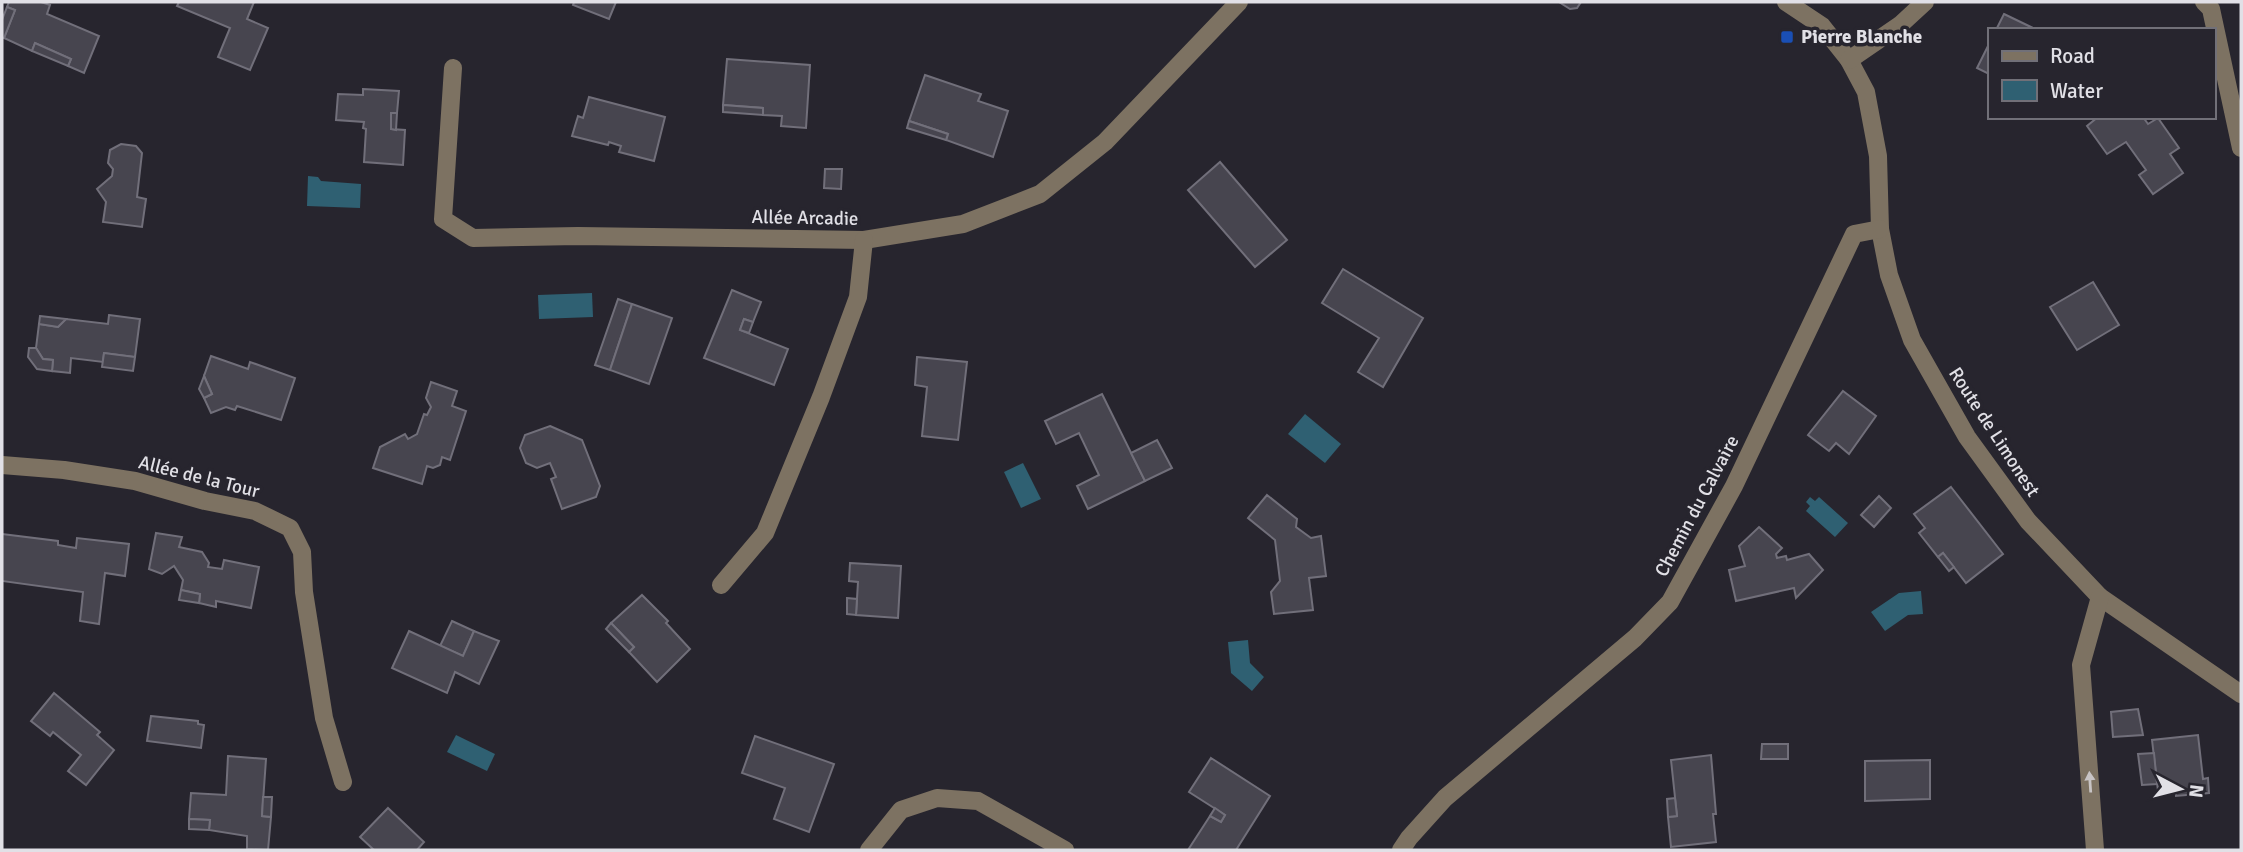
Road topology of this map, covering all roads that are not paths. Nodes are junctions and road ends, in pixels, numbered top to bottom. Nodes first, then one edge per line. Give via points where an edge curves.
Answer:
1 (1239, 2) edge
2 (1786, 2) edge
3 (1925, 2) edge
4 (2204, 2) edge
5 (1849, 60) junction
6 (453, 68) dead end
7 (2233, 77) edge
8 (2241, 148) edge
9 (1880, 229) junction
10 (864, 240) junction
11 (2, 464) edge
12 (721, 585) dead end
13 (2101, 597) junction
14 (2241, 694) edge
15 (344, 782) dead end
16 (869, 850) edge
17 (1065, 850) edge
18 (1401, 850) edge
19 (2095, 850) edge

1 - 10 street, Allée Arcadie via 1105,142 1040,194 962,224
2 - 5 street, Route de Limonest via 1822,26
3 - 5 street
4 - 7 street via 2211,9
5 - 9 street, Route de Limonest via 1866,92 1878,156
6 - 10 street, Allée Arcadie via 443,219 473,238
7 - 8 street
9 - 13 street, Route de Limonest via 1889,275 1912,340 1967,437 2028,521
9 - 18 street, Chemin du Calvaire via 1854,234 1734,486 1670,602 1635,638 1445,798
10 - 12 street via 858,297 765,533
11 - 15 street, Allée de la Tour via 135,481 255,511 290,528 302,552 324,718
13 - 14 street, Route de Limonest
19 -> 13 street via 2081,666
16 - 17 street via 901,810 937,798 978,802

